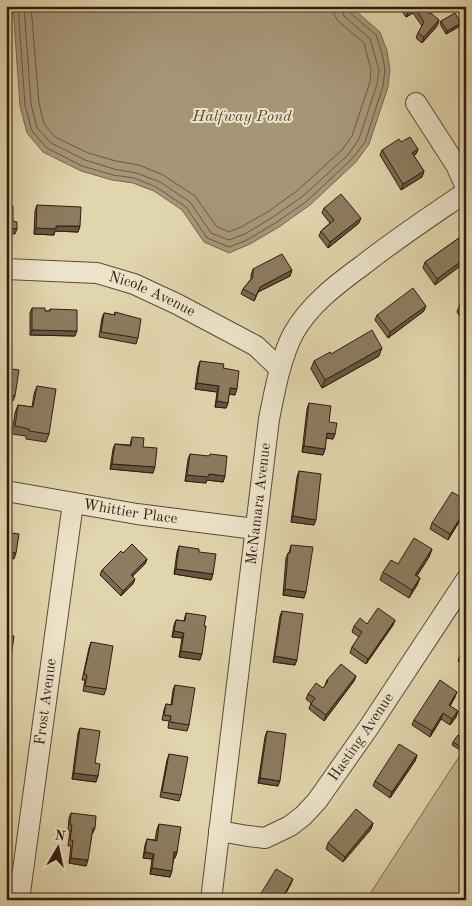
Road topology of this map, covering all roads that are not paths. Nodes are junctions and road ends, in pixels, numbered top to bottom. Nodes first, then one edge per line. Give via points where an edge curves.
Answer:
1 (416, 103) dead end
2 (466, 187) edge
3 (466, 192) edge
4 (6, 269) edge
5 (280, 369) junction
6 (6, 491) edge
7 (73, 503) junction
8 (255, 529) junction
9 (466, 580) edge
10 (219, 831) junction
11 (19, 900) edge
12 (211, 900) edge

1 - 2 street via 456,165
3 - 5 street, McNamara Avenue via 399,237 331,289 297,328
4 - 5 street, Nicole Avenue via 97,273 134,284 256,346
5 - 8 street, McNamara Avenue via 269,418
6 - 7 street, Whittier Place
7 - 8 street, Whittier Place
7 - 11 street, Frost Avenue
8 - 10 street, McNamara Avenue
9 - 10 street, Hasting Avenue via 369,726 303,816 265,838
10 - 12 street, McNamara Avenue

